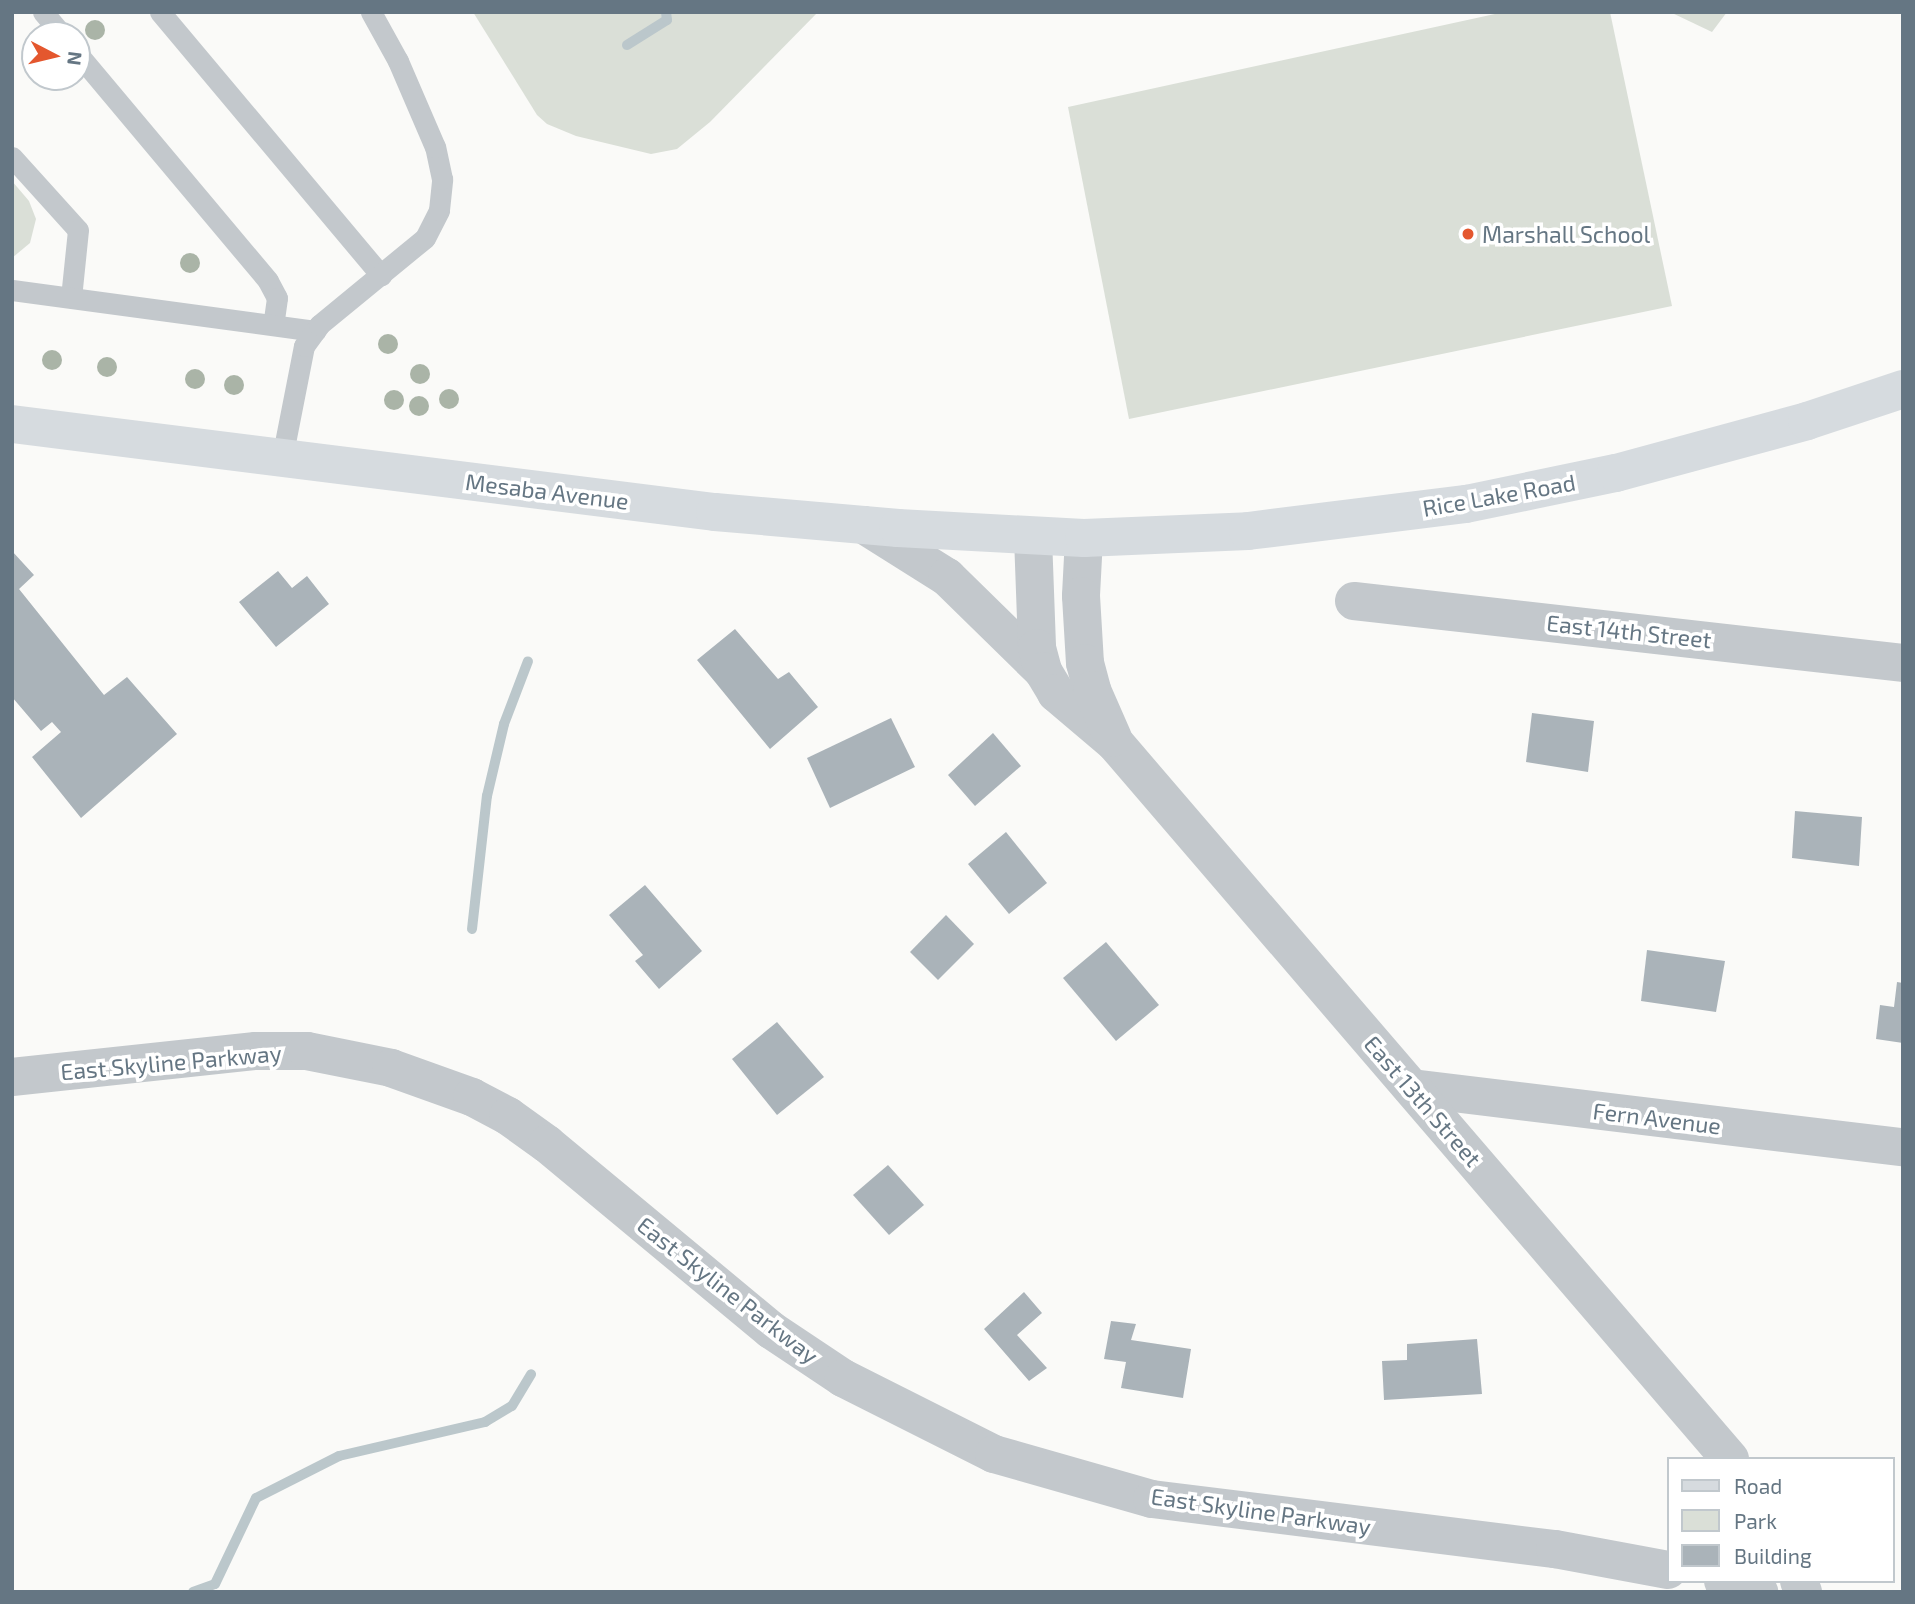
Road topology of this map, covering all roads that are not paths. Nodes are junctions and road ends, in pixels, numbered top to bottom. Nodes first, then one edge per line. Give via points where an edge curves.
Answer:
1 (160, 12) edge
2 (371, 12) edge
3 (91, 70) edge
4 (12, 157) edge
5 (381, 275) junction
6 (12, 290) edge
7 (71, 298) junction
8 (273, 325) junction
9 (315, 331) junction
10 (1903, 389) edge
11 (12, 424) edge
12 (282, 458) junction
13 (864, 525) junction
14 (1033, 537) junction
15 (1084, 538) junction
16 (1354, 601) dead end
17 (1903, 663) edge
18 (1044, 671) junction
19 (1115, 743) junction
20 (12, 1077) edge
21 (1412, 1088) junction
22 (1903, 1147) edge
23 (1728, 1457) edge
24 (1666, 1570) edge
25 (1730, 1583) edge
26 (1759, 1592) edge

1 - 5 lane
2 - 5 lane via 421,112 442,179 439,210 425,238
3 - 8 lane via 268,281 277,298
4 - 7 lane via 78,230
5 - 9 lane
6 - 7 lane
7 - 8 lane
8 - 9 lane
9 - 12 lane via 304,346
10 - 15 main road, Rice Lake Road via 1629,470 1465,504 1248,531
11 - 12 main road, Mesaba Avenue
12 - 13 main road, Mesaba Avenue via 715,512
13 - 14 main road, Mesaba Avenue
13 - 18 street via 947,577
14 - 15 main road, Mesaba Avenue
14 - 18 street, East 13th Street via 1034,622
15 - 19 street, East 13th Street via 1084,663
16 - 17 street, East 14th Street
18 - 19 street, East 13th Street via 1056,693
19 - 21 street, East 13th Street
20 - 24 street, East Skyline Parkway via 256,1051 307,1051 391,1068 472,1097 508,1116 771,1330 843,1378 994,1454 1152,1499 1555,1549
21 - 22 street, Fern Avenue
21 - 23 street, East 13th Street
25 - 26 street

